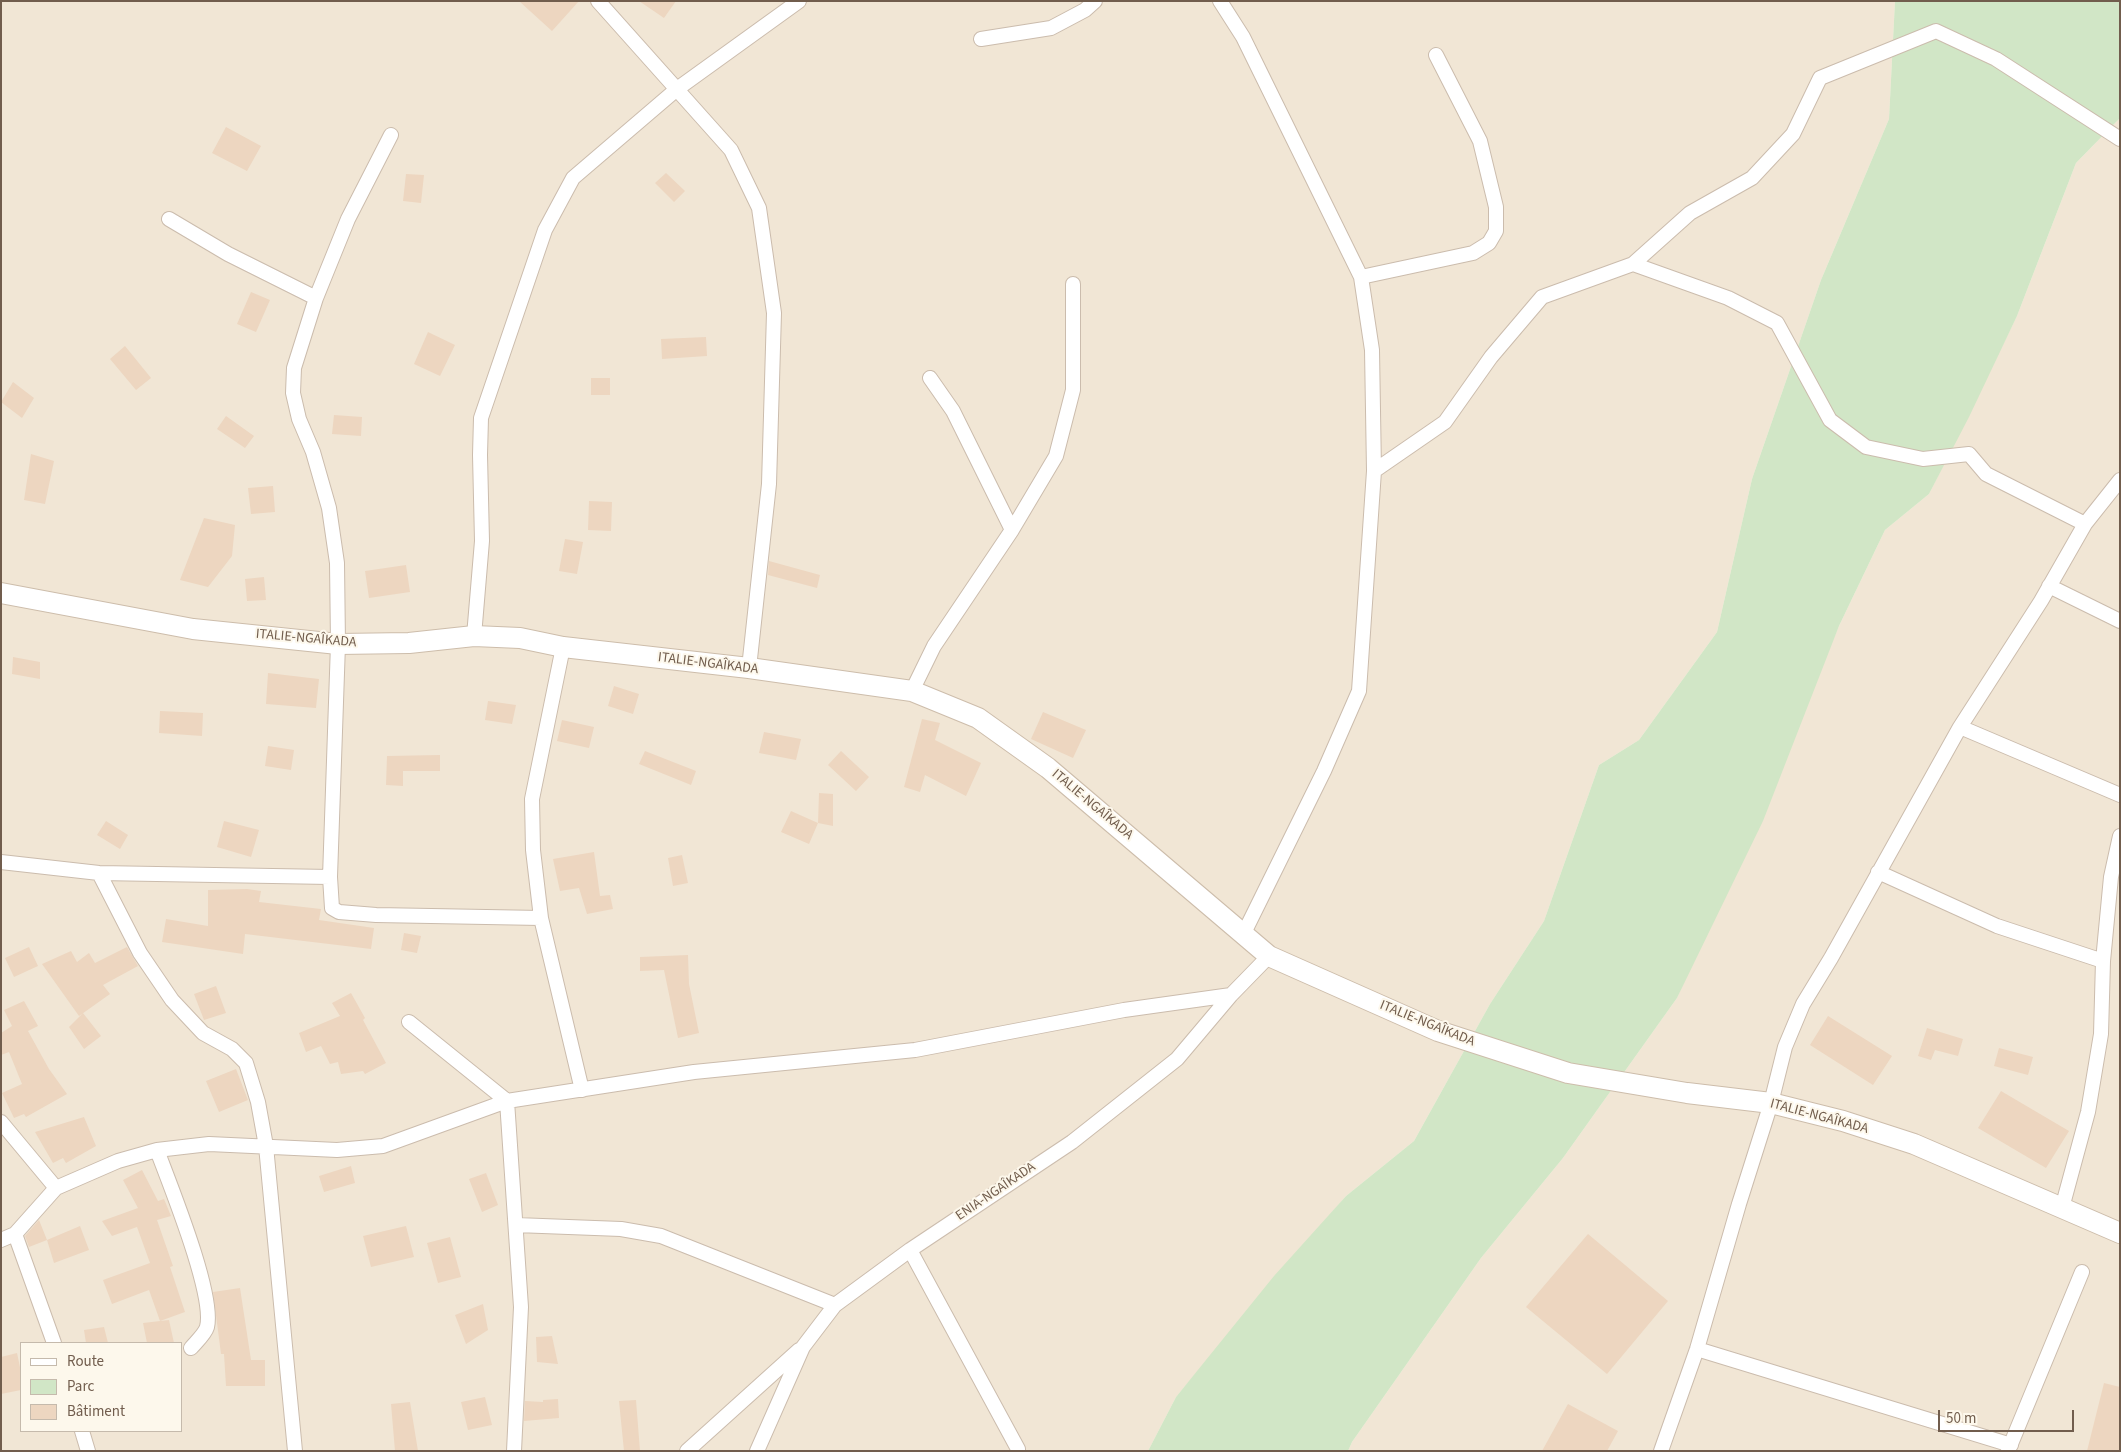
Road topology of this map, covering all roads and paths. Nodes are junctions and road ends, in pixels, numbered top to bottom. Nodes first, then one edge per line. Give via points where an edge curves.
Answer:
1 (598, 1) edge
2 (799, 1) edge
3 (1095, 1) edge
4 (1220, 1) edge
5 (981, 39) dead end
6 (1436, 55) dead end
7 (676, 89) junction
8 (391, 134) dead end
9 (2120, 139) edge
10 (169, 219) dead end
11 (1634, 264) junction
12 (1361, 277) junction
13 (1074, 284) dead end
14 (316, 298) junction
15 (930, 378) dead end
16 (1374, 471) junction
17 (2120, 480) edge
18 (2085, 524) junction
19 (1012, 530) junction
20 (2049, 586) junction
21 (1, 594) edge
22 (2120, 621) edge
23 (474, 636) junction
24 (338, 644) junction
25 (563, 647) junction
26 (749, 668) junction
27 (912, 691) junction
28 (1960, 727) junction
29 (2120, 795) edge
30 (2120, 836) edge
31 (1, 862) edge
32 (1878, 872) junction
33 (99, 873) junction
34 (330, 877) junction
35 (541, 918) junction
36 (1244, 933) junction
37 (1270, 956) junction
38 (2103, 961) junction
39 (1231, 995) junction
40 (410, 1022) dead end
41 (582, 1090) junction
42 (507, 1101) junction
43 (1771, 1103) junction
44 (1, 1122) edge
45 (266, 1146) junction
46 (157, 1150) junction
47 (56, 1188) junction
48 (2062, 1208) junction
49 (516, 1225) junction
50 (2120, 1233) edge
51 (15, 1234) junction
52 (1, 1240) edge
53 (910, 1250) junction
54 (2082, 1272) dead end
55 (835, 1305) junction
56 (54, 1342) edge
57 (804, 1347) junction
58 (191, 1348) dead end
59 (1697, 1348) junction
60 (82, 1432) edge
61 (2010, 1448) edge
62 (1018, 1449) dead end
63 (88, 1451) edge
64 (295, 1451) edge
65 (514, 1451) edge
66 (687, 1451) edge
67 (757, 1451) edge
68 (1661, 1451) edge

1 - 7 street
2 - 7 street
3 - 5 street via 1051,28
4 - 12 street via 1244,37
6 - 12 street via 1480,141 1496,207 1496,231 1489,243 1473,253
7 - 23 street via 573,178 545,230 481,418 482,542
7 - 26 street via 731,150 759,208 774,313 770,484
8 - 14 street via 348,219
9 - 11 street via 1996,59 1936,31 1820,78 1793,134 1752,178 1690,213
10 - 14 street via 228,254
11 - 16 street via 1542,297 1491,357 1445,422
11 - 18 street via 1728,298 1777,323 1830,420 1866,447 1923,458 1970,454 1986,474
12 - 16 street via 1372,350
13 - 19 street via 1073,390 1056,456
14 - 24 street via 294,368 293,393 329,508 337,563
15 - 19 street via 954,411
16 - 36 street via 1359,691 1324,771
17 - 18 street
18 - 20 street
19 - 27 street via 934,646
20 - 22 street
20 - 28 street
21 - 24 street, ITALIE-NGAÎKADA via 193,628
23 - 24 street, ITALIE-NGAÎKADA via 409,643
23 - 25 street, ITALIE-NGAÎKADA via 520,638
24 - 34 street
25 - 26 street, ITALIE-NGAÎKADA
25 - 35 street via 532,798 533,850
26 - 27 street, ITALIE-NGAÎKADA
27 - 36 street, ITALIE-NGAÎKADA via 978,718 1048,768
28 - 29 street
28 - 32 street
30 - 38 street via 2111,877
31 - 33 street
32 - 38 street via 1998,926
32 - 43 street via 1803,1004 1785,1047
33 - 34 street
33 - 45 street via 140,953 172,1000 203,1033 232,1048 246,1063 258,1102
34 - 35 street via 332,908 339,912
35 - 41 street
36 - 37 street, ITALIE-NGAÎKADA
37 - 39 street, ENIA-NGAÎKADA
37 - 43 street, ITALIE-NGAÎKADA via 1438,1031 1568,1073 1687,1094
38 - 48 street via 2101,1034 2090,1102
39 - 41 street via 1124,1010 915,1050 694,1072
39 - 53 street, ENIA-NGAÎKADA via 1177,1059 1072,1142
40 - 42 street
41 - 42 street
42 - 45 street via 382,1146 337,1150
42 - 49 street
43 - 48 street, ITALIE-NGAÎKADA via 1843,1121 1914,1144
43 - 59 street
44 - 47 street
45 - 46 street via 210,1144
45 - 64 street
46 - 47 street via 118,1161
46 - 58 street via 200,1274 209,1314 207,1329
47 - 51 street
48 - 50 street, ITALIE-NGAÎKADA
49 - 55 street via 621,1229 661,1236
49 - 65 street via 521,1307
51 - 52 street
51 - 56 street
53 - 55 street, ENIA-NGAÎKADA
53 - 62 street
54 - 61 street
55 - 57 street, ENIA-NGAÎKADA
57 - 66 street
57 - 67 street, ENIA-NGAÎKADA
59 - 61 street
59 - 68 street
60 - 63 street

